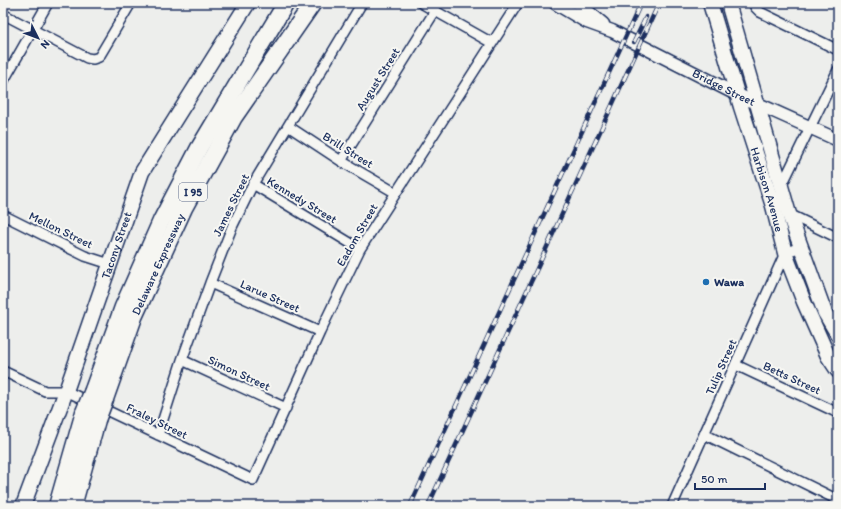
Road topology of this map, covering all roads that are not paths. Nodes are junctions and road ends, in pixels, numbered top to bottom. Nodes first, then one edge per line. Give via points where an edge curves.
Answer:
1 (48, 3) edge
2 (131, 3) edge
3 (248, 3) edge
4 (286, 3) edge
5 (313, 3) edge
6 (362, 3) edge
7 (422, 3) edge
8 (518, 3) edge
9 (555, 3) edge
10 (578, 3) edge
11 (710, 3) edge
12 (728, 3) edge
13 (754, 5) edge
14 (436, 11) junction
15 (3, 14) edge
16 (33, 30) junction
17 (612, 31) junction
18 (492, 43) junction
19 (838, 50) edge
20 (838, 70) edge
21 (3, 82) edge
22 (738, 94) junction
23 (756, 103) junction
24 (288, 126) junction
25 (810, 127) junction
26 (838, 140) edge
27 (342, 161) junction
28 (253, 184) junction
29 (781, 187) junction
30 (396, 193) junction
31 (773, 206) junction
32 (789, 214) junction
33 (3, 215) edge
34 (838, 238) edge
35 (800, 247) junction
36 (360, 249) junction
37 (785, 253) junction
38 (110, 264) junction
39 (210, 283) junction
40 (825, 313) junction
41 (838, 319) edge
42 (320, 332) junction
43 (838, 335) edge
44 (182, 360) junction
45 (736, 365) junction
46 (838, 370) edge
47 (3, 371) edge
48 (66, 391) junction
49 (99, 395) junction
50 (286, 408) junction
51 (838, 413) edge
52 (90, 416) junction
53 (704, 434) junction
54 (158, 435) junction
55 (238, 473) joint
56 (838, 500) edge
57 (23, 506) edge
58 (57, 506) edge
59 (73, 506) edge
60 (672, 506) edge
61 (836, 506) edge

1 - 16 street
2 - 16 street via 99,57 93,59
3 - 38 main road, Tacony Street via 142,172
4 - 49 highway, Delaware Expressway / I 95 via 199,148 161,221 123,307
5 - 49 highway, Delaware Expressway / I 95 via 234,117 184,208
6 - 24 street, James Street
7 - 14 street
8 - 18 street, Eadom Street
9 - 17 main road, Bridge Street via 587,22
10 - 17 main road, Bridge Street
11 - 22 main road, Harbison Avenue
12 - 23 main road, Harbison Avenue
13 - 19 street via 760,12
14 - 18 street
14 - 27 street, August Street
15 - 16 street
16 - 21 street
17 - 22 main road, Bridge Street
18 - 30 street, Eadom Street
20 - 25 street
22 - 23 main road, Bridge Street
22 - 31 main road, Harbison Avenue
23 - 25 main road, Bridge Street
23 - 29 main road, Harbison Avenue
24 - 27 street, Brill Street
24 - 28 street, James Street
25 - 26 main road, Bridge Street
25 - 29 street
27 - 30 street, Brill Street
28 - 36 street, Kennedy Street
28 - 39 street, James Street via 232,227
29 - 32 main road, Harbison Avenue
30 - 36 street, Eadom Street
31 - 32 street
31 - 37 main road, Harbison Avenue
32 - 34 street
32 - 35 main road, Harbison Avenue
33 - 38 street, Mellon Street via 85,256
35 - 37 street
35 - 40 main road, Harbison Avenue
36 - 42 street, Eadom Street
37 - 45 street, Tulip Street
37 - 46 main road, Harbison Avenue via 828,356
38 - 48 main road, Tacony Street
39 - 42 street, Larue Street
39 - 44 street, James Street
40 - 41 street
40 - 43 main road, Harbison Avenue
42 - 50 street, Eadom Street
44 - 50 street, Simon Street
44 - 54 street, James Street
45 - 51 street, Betts Street
45 - 53 street, Tulip Street
47 - 48 street via 45,391
48 - 54 street, Fraley Street
48 - 57 main road, Tacony Street
49 - 52 highway, Delaware Expressway / I 95, bridge
50 - 55 street, Eadom Street via 253,480
52 - 58 highway, Delaware Expressway / I 95
52 - 59 highway, Delaware Expressway / I 95
53 - 56 street
53 - 60 street, Tulip Street
54 - 55 street, Fraley Street
56 - 61 main road

